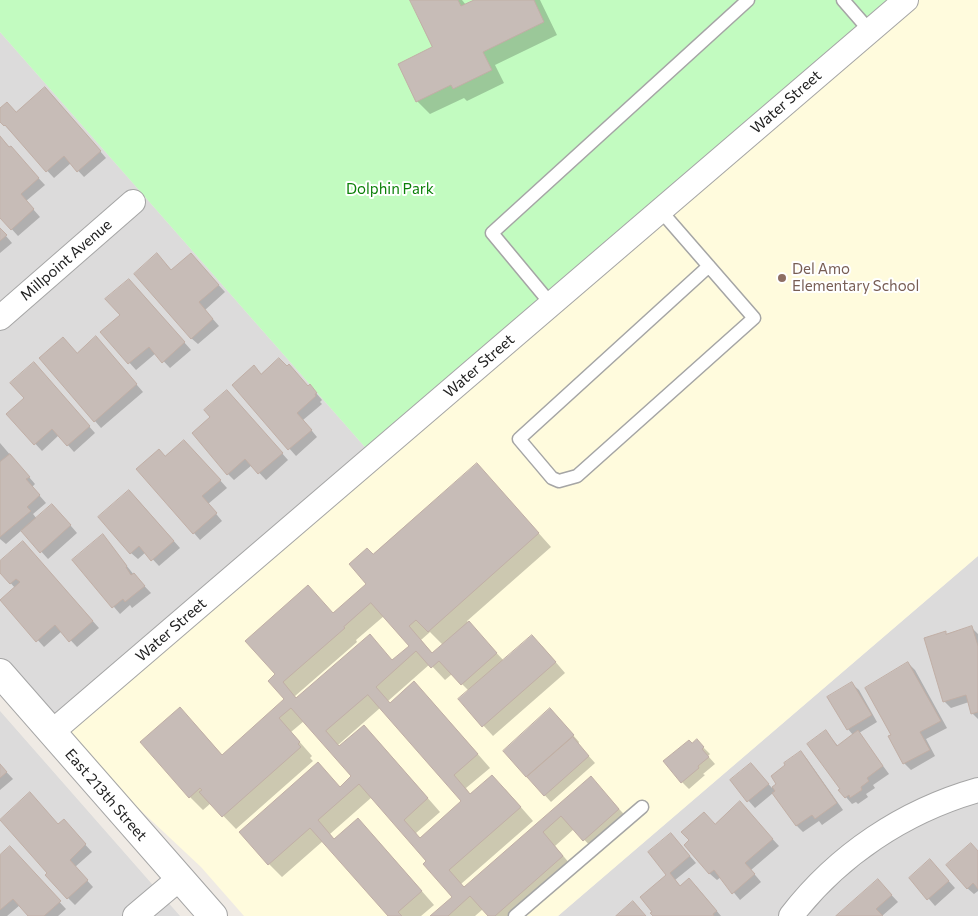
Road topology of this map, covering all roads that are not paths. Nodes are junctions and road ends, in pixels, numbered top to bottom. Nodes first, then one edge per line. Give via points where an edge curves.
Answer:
1 (748, 0) edge
2 (843, 0) edge
3 (906, 0) edge
4 (870, 31) junction
5 (133, 202) dead end
6 (660, 210) junction
7 (709, 266) junction
8 (551, 304) junction
9 (0, 318) edge
10 (0, 673) edge
11 (52, 732) junction
12 (978, 790) edge
13 (642, 807) dead end
14 (180, 878) junction
15 (135, 916) edge
16 (213, 916) edge
17 (515, 916) edge
18 (791, 916) edge

1 - 8 lane via 492,233
2 - 4 lane
3 - 4 street, Water Street
4 - 6 street, Water Street
5 - 9 street, Millpoint Avenue
6 - 7 lane
6 - 8 street, Water Street
7 - 7 lane via 754,318 577,476 559,481 552,478 518,439
8 - 11 street, Water Street
10 - 11 street, East 213th Street
11 - 14 street, East 213th Street
12 - 18 street via 922,810 888,828 829,875
13 - 17 lane
14 - 15 street
14 - 16 street, East 213th Street

